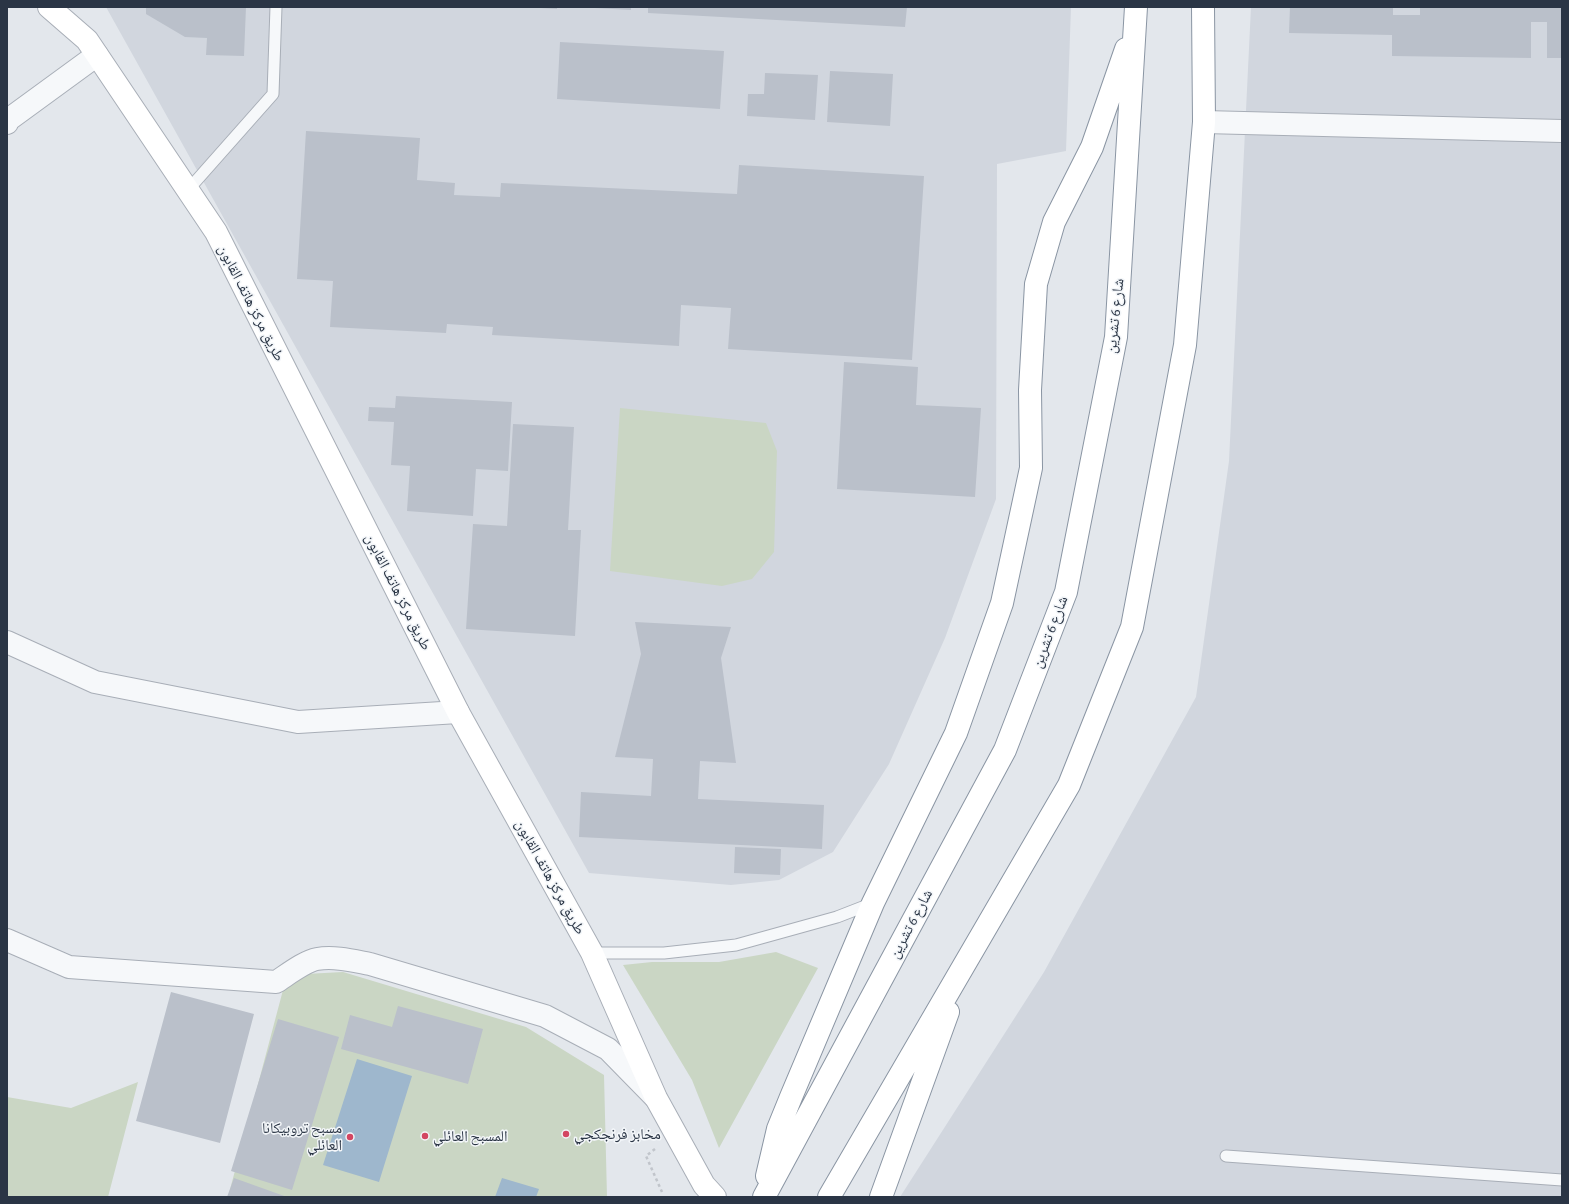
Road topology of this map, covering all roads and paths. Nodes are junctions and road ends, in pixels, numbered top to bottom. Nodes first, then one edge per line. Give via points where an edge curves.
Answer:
1 (49, 7) edge
2 (276, 7) edge
3 (1203, 7) edge
4 (1135, 14) edge
5 (97, 55) junction
6 (1204, 122) junction
7 (7, 123) edge
8 (1562, 131) edge
9 (188, 190) junction
10 (7, 642) edge
11 (458, 712) junction
12 (874, 903) junction
13 (7, 940) edge
14 (592, 953) junction
15 (967, 961) junction
16 (656, 1098) junction
17 (646, 1156) dead end
18 (1226, 1156) dead end
19 (1562, 1180) edge
20 (662, 1192) dead end
21 (715, 1197) edge
22 (764, 1197) edge
23 (829, 1197) edge
24 (881, 1197) edge

1 - 5 main road, طريق مركز هاتف القابون via 87,40
2 - 9 lane via 273,94
3 - 6 main road
4 - 12 main road via 1092,147 1054,222 1036,284 1030,390 1031,468 1002,603 956,733
4 - 22 main road, شارع 6 تشرين via 1116,337 1066,592 1005,750
5 - 7 street
5 - 9 main road, طريق مركز هاتف القابون
6 - 8 street
6 - 15 main road via 1185,345 1132,627 1069,785
9 - 11 main road, طريق مركز هاتف القابون via 216,232
10 - 11 street via 95,682 298,722
11 - 14 main road, طريق مركز هاتف القابون
12 - 14 lane via 837,917 736,944 664,953
12 - 22 main road via 778,1129
13 - 16 street via 69,967 276,982 317,959 370,964 545,1016 608,1049
14 - 16 main road, طريق مركز هاتف القابون
15 - 23 main road
15 - 24 main road
16 - 21 main road, طريق مركز هاتف القابون via 704,1184
17 - 20 path
18 - 19 lane

